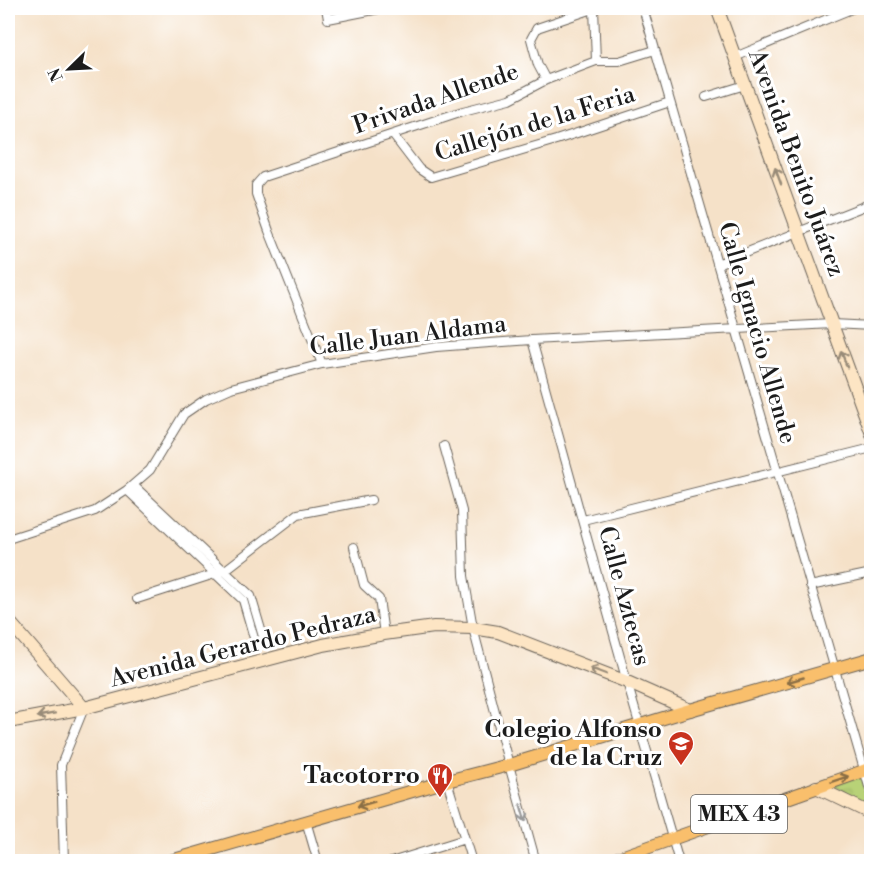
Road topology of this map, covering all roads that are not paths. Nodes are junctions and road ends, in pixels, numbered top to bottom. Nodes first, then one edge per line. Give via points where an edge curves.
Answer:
1 (326, 8) edge
2 (384, 8) edge
3 (595, 8) edge
4 (643, 8) edge
5 (717, 8) edge
6 (854, 8) edge
7 (656, 50) junction
8 (735, 57) junction
9 (596, 61) junction
10 (546, 80) junction
11 (745, 85) junction
12 (706, 97) dead end
13 (670, 102) junction
14 (393, 135) junction
15 (872, 203) edge
16 (798, 232) junction
17 (717, 264) junction
18 (831, 324) junction
19 (872, 326) edge
20 (736, 328) junction
21 (532, 340) junction
22 (322, 364) junction
23 (872, 434) edge
24 (444, 446) dead end
25 (872, 448) edge
26 (777, 471) junction
27 (130, 487) junction
28 (370, 500) dead end
29 (583, 520) junction
30 (8, 539) edge
31 (354, 547) dead end
32 (224, 571) junction
33 (214, 573) junction
34 (872, 573) edge
35 (810, 586) junction
36 (137, 599) dead end
37 (8, 620) edge
38 (473, 628) junction
39 (384, 634) junction
40 (872, 658) edge
41 (834, 669) junction
42 (627, 682) junction
43 (84, 708) junction
44 (690, 710) junction
45 (8, 722) edge
46 (640, 726) junction
47 (509, 765) junction
48 (868, 769) edge
49 (447, 781) junction
50 (816, 787) junction
51 (872, 797) edge
52 (872, 814) edge
53 (306, 821) junction
54 (673, 838) junction
55 (465, 839) junction
56 (64, 861) edge
57 (167, 861) edge
58 (318, 861) edge
59 (391, 861) edge
60 (472, 861) edge
61 (536, 861) edge
62 (607, 861) edge
63 (679, 861) edge

1 - 2 street via 328,19
3 - 9 street
3 - 10 street via 537,28 531,39
4 - 7 street, Calle Ignacio Allende
5 - 8 street, Avenida Benito Juárez
6 - 8 street
7 - 9 street, Privada Allende via 620,61
7 - 13 street, Calle Ignacio Allende
8 - 11 street, Avenida Benito Juárez
9 - 10 street, Privada Allende
10 - 14 street, Privada Allende via 510,99
11 - 12 street
16 -> 11 street, Avenida Benito Juárez
13 - 14 street, Callejón de la Feria via 431,177 419,169
13 - 17 street, Calle Ignacio Allende
14 - 22 street, Privada Allende via 263,177 256,185 269,231
15 - 16 street
16 - 17 street
16 - 18 street, Avenida Benito Juárez
17 - 20 street, Calle Ignacio Allende
18 - 19 street, Calle Juan Aldama
18 - 20 street, Calle Juan Aldama
23 -> 18 street, Avenida Benito Juárez
20 - 21 street, Calle Juan Aldama
20 - 26 street, Calle Ignacio Allende
21 - 22 street, Calle Juan Aldama via 436,347
21 - 29 street, Calle Aztecas
22 - 27 street, Calle Juan Aldama via 231,388 206,399 184,414 150,470
24 - 38 street via 462,511 464,576
25 - 26 street
26 - 29 street
26 - 35 street, Calle Ignacio Allende
27 - 30 street, Calle Juan Aldama via 95,511
27 - 32 street
27 - 33 street
28 - 32 street via 298,514
29 - 42 street, Calle Aztecas
31 - 39 street via 364,585 379,599
32 - 33 street
32 - 33 street via 251,596 263,643 256,645 243,600
33 - 36 street
34 - 35 street
35 - 41 street, Calle Ignacio Allende
37 - 43 street
38 - 39 street, Avenida Gerardo Pedraza via 434,627
42 -> 38 street, Avenida Gerardo Pedraza via 498,632
38 - 47 street
39 - 43 street, Avenida Gerardo Pedraza via 323,645
40 - 41 main road
41 -> 44 main road
41 - 48 street, Calle Ignacio Allende
42 - 44 street, Avenida Gerardo Pedraza
42 - 46 street, Calle Aztecas
43 -> 45 street, Avenida Gerardo Pedraza
43 - 56 street via 61,765
44 - 46 main road
46 - 47 main road
46 - 54 street, Calle Aztecas
47 - 49 main road
47 -> 61 street
50 -> 48 main road, MEX 43
48 - 51 street, Calle Ignacio Allende
49 -> 53 main road
49 - 55 street
50 - 52 street
50 - 54 main road, MEX 43
53 - 57 main road
53 - 58 street
54 - 62 main road, MEX 43
54 - 63 street, Calle Aztecas
55 - 59 street
55 - 60 street

